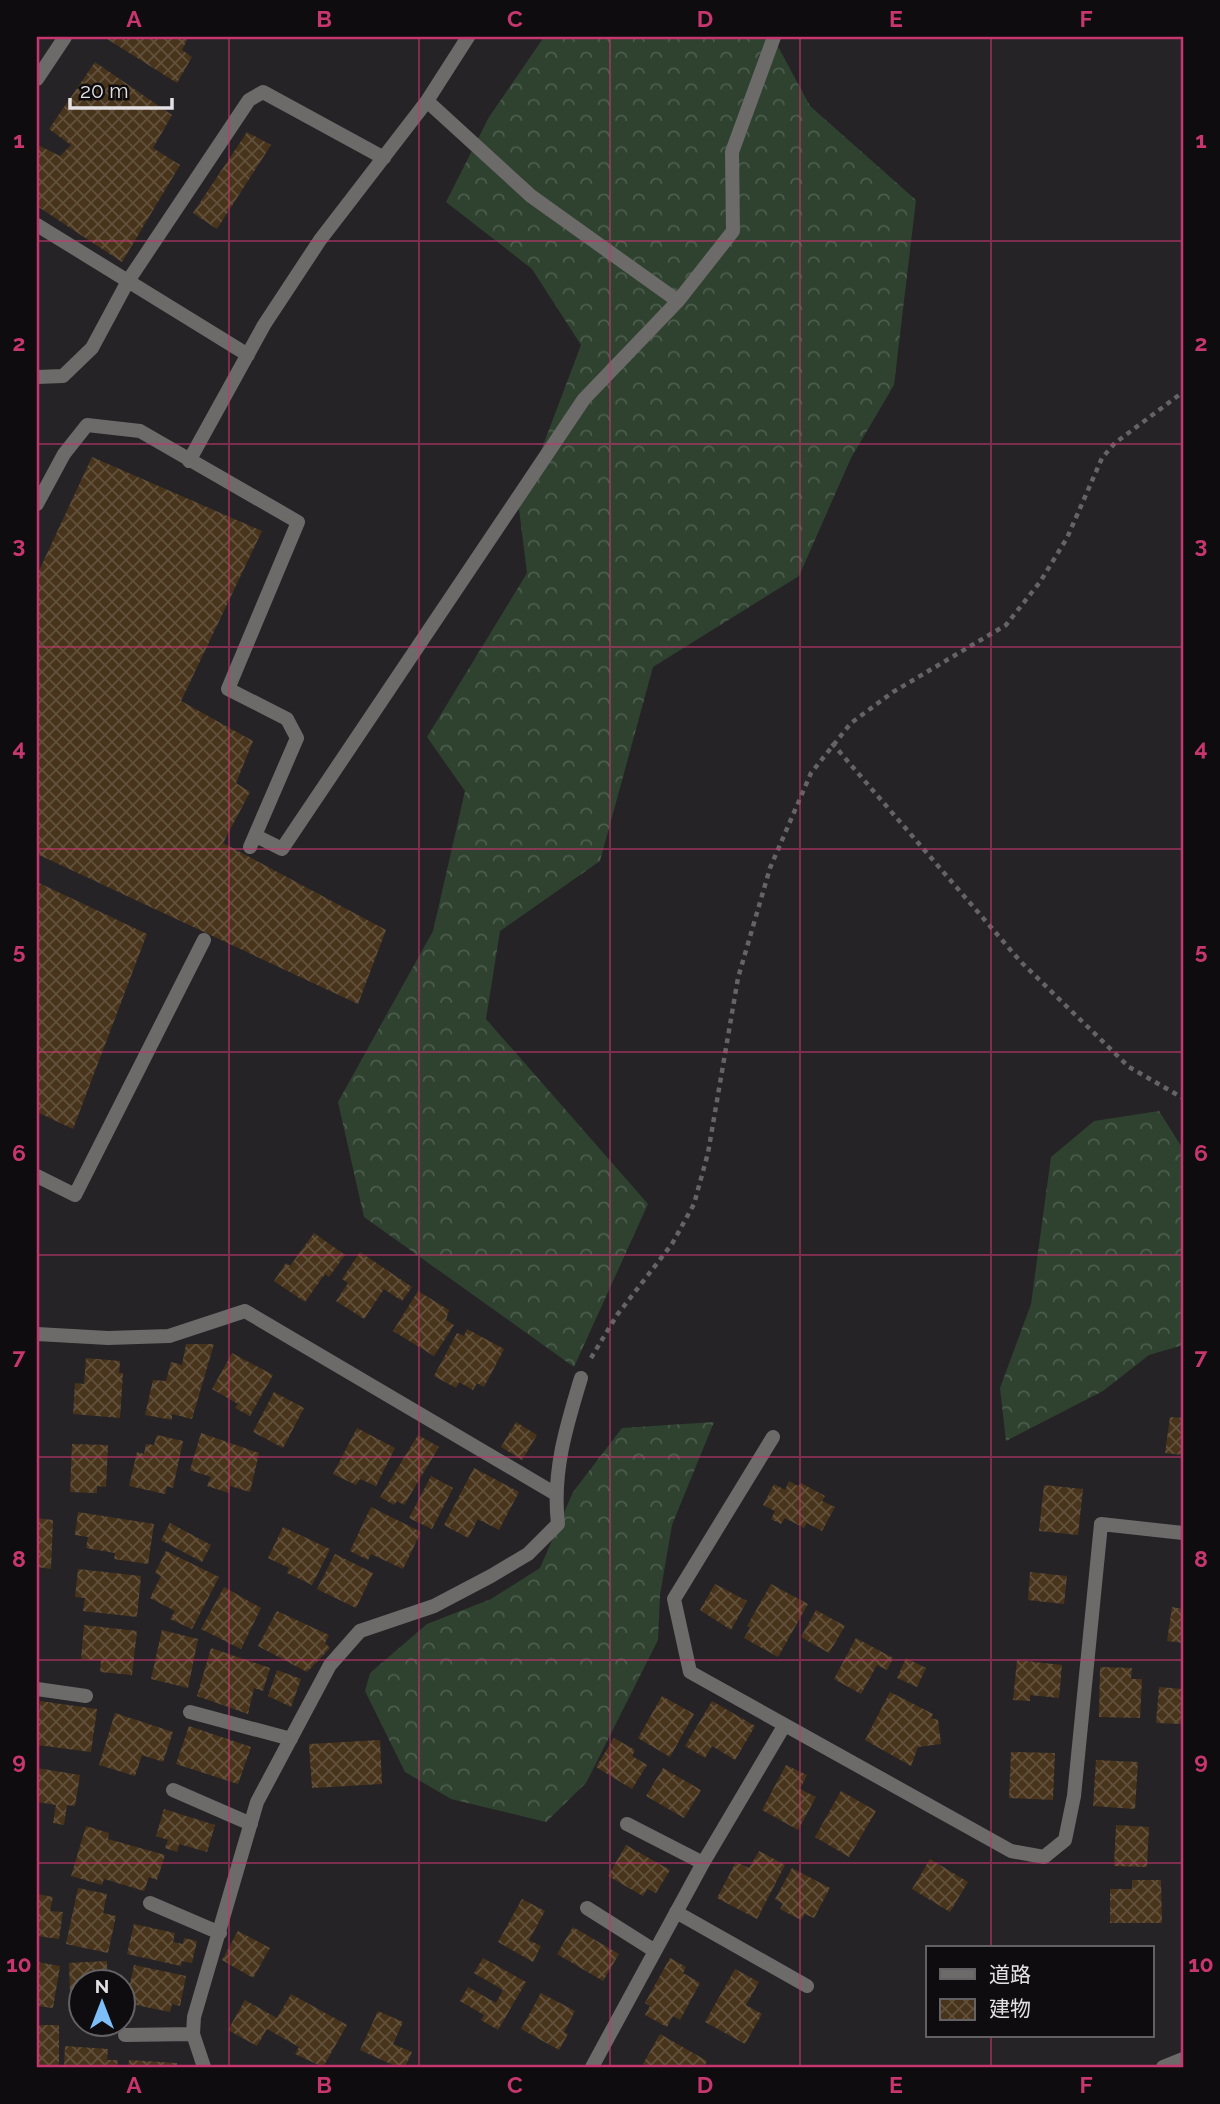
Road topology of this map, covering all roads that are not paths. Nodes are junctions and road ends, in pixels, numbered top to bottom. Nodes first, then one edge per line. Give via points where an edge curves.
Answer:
1 (65, 37) edge
2 (468, 37) edge
3 (774, 37) edge
4 (37, 79) edge
5 (427, 101) junction
6 (384, 158) junction
7 (37, 225) edge
8 (128, 281) junction
9 (678, 301) junction
10 (248, 355) junction
11 (37, 377) edge
12 (189, 461) junction
13 (37, 504) edge
14 (204, 940) dead end
15 (37, 1176) edge
16 (37, 1334) edge
17 (581, 1378) road end
18 (773, 1437) dead end
19 (554, 1493) junction
20 (1183, 1533) edge
21 (37, 1689) edge
22 (86, 1696) dead end
23 (190, 1712) dead end
24 (784, 1726) junction
25 (291, 1739) junction
26 (173, 1790) dead end
27 (251, 1824) junction
28 (626, 1824) dead end
29 (704, 1863) junction
30 (150, 1903) dead end
31 (587, 1908) dead end
32 (676, 1912) junction
33 (220, 1933) junction
34 (655, 1951) junction
35 (807, 1986) dead end
36 (193, 2034) junction
37 (136, 2035) edge
38 (1183, 2059) edge
39 (204, 2067) edge
40 (592, 2067) edge
41 (1163, 2067) edge

1 - 4 street
2 - 5 street
3 - 9 street via 732,152 733,230
5 - 6 street
5 - 9 street via 531,196
6 - 8 street via 262,92 249,100
6 - 10 street via 320,240
7 - 8 street
8 - 10 street
8 - 11 street via 92,348 63,376
9 - 12 street via 584,399 282,849 253,842 297,738 287,719 228,689 298,522
10 - 12 street
12 - 13 street via 140,431 87,425 64,454
14 - 15 street via 75,1195
16 - 19 street via 169,1336 245,1311
17 - 19 street via 564,1433
18 - 24 street via 674,1599 690,1672
19 - 25 street via 558,1524 528,1554 434,1606 360,1632 330,1665
20 - 24 street via 1101,1524 1074,1796 1065,1840 1044,1857 1011,1851
21 - 22 street
23 - 25 street
24 - 29 street
25 - 27 street via 257,1802
26 - 27 street
27 - 33 street
28 - 29 street
29 - 32 street
30 - 33 street
31 - 34 street
32 - 34 street
32 - 35 street
33 - 36 street
34 - 40 street
36 - 37 street
36 - 39 street
38 - 41 street

